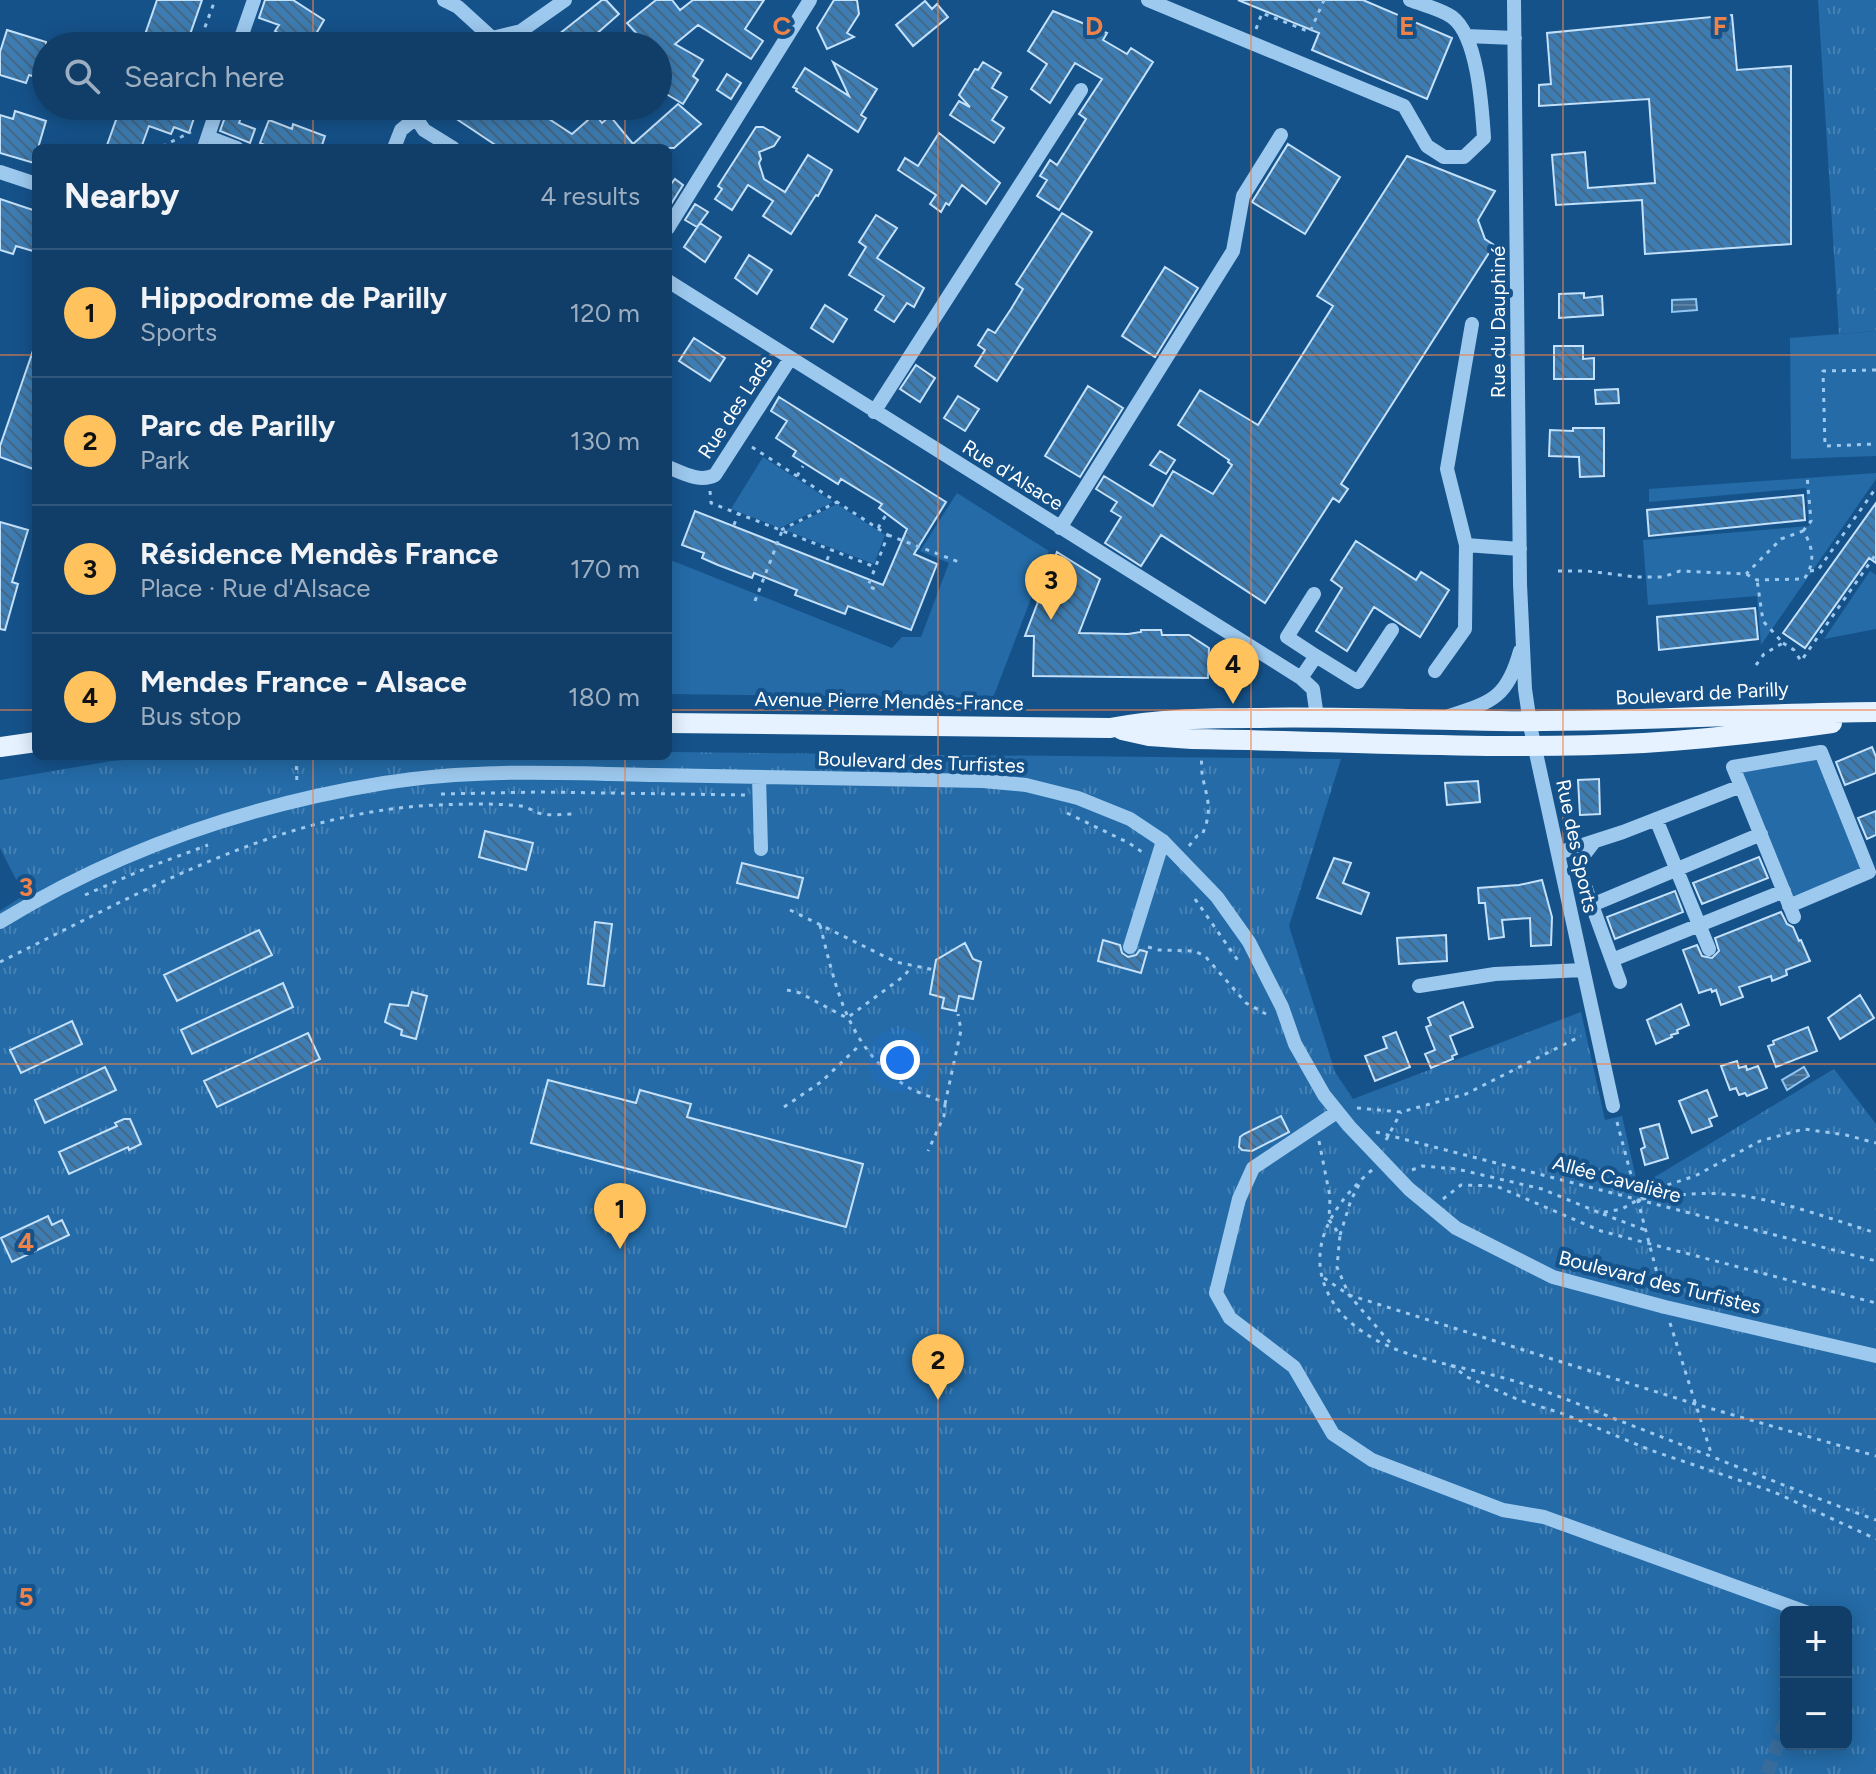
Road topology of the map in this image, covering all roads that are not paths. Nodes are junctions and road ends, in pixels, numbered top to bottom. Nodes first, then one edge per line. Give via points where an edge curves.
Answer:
1 (254, 0) edge
2 (444, 0) edge
3 (565, 0) edge
4 (810, 0) edge
5 (1148, 0) edge
6 (1410, 0) edge
7 (1514, 0) edge
8 (1180, 6) edge
9 (243, 32) edge
10 (478, 32) edge
11 (518, 32) edge
12 (1466, 36) junction
13 (1515, 38) junction
14 (1081, 90) dead end
15 (213, 120) edge
16 (410, 120) edge
17 (421, 120) edge
18 (1281, 135) dead end
19 (206, 142) edge
20 (396, 144) edge
21 (447, 144) edge
22 (0, 172) edge
23 (32, 183) edge
24 (672, 222) edge
25 (672, 284) edge
26 (1472, 324) dead end
27 (790, 359) junction
28 (874, 412) junction
29 (672, 468) edge
30 (1060, 528) junction
31 (1466, 545) junction
32 (1520, 549) junction
33 (1314, 594) dead end
34 (1392, 630) dead end
35 (1523, 643) junction
36 (1316, 656) junction
37 (1435, 671) dead end
38 (1301, 678) junction
39 (1876, 714) edge
40 (1317, 717) junction
41 (1440, 719) junction
42 (672, 723) edge
43 (1150, 728) junction
44 (1531, 732) junction
45 (32, 743) edge
46 (3, 748) edge
47 (759, 777) junction
48 (1741, 786) junction
49 (1656, 819) junction
50 (1761, 834) junction
51 (1163, 841) junction
52 (1594, 842) junction
53 (761, 849) dead end
54 (1558, 853) junction
55 (1676, 868) junction
56 (1784, 891) junction
57 (1592, 905) junction
58 (0, 922) edge
59 (1700, 926) junction
60 (1131, 945) road end
61 (1709, 949) dead end
62 (1612, 960) junction
63 (1583, 970) junction
64 (1620, 982) dead end
65 (1419, 986) dead end
66 (1613, 1106) road end
67 (1342, 1118) junction
68 (1876, 1356) edge
69 (1789, 1606) edge

1 - 9 street
2 - 10 street via 458,7
3 - 11 street
4 - 24 street
5 - 8 street
6 - 12 street via 1452,18
7 - 13 street, Rue du Dauphiné
8 - 12 street via 1250,42 1404,106 1427,146 1444,157 1464,157 1484,138 1481,90
12 - 13 street
13 - 32 street, Rue du Dauphiné
14 - 28 street
15 - 19 street
16 - 20 street
17 - 21 street via 424,130
18 - 30 street via 1243,196 1233,251
22 - 23 street
25 - 27 street, Rue d'Alsace
26 - 31 street via 1447,469
27 - 28 street, Rue d'Alsace
27 - 29 street, Rue des Lads via 715,475 707,480
28 - 30 street, Rue d'Alsace
30 - 38 street, Rue d'Alsace
31 - 32 street
31 - 37 street via 1465,629
32 - 35 street, Rue du Dauphiné
33 - 36 street via 1287,637
34 - 36 street via 1358,682
35 - 41 street, Rue du Dauphiné via 1500,694
35 - 44 street, Rue du Dauphiné
36 - 38 street
38 - 40 street via 1313,689
39 - 44 main road, Boulevard de Parilly via 1745,714 1597,722
40 - 41 main road
40 - 43 main road
41 - 44 main road
42 - 43 main road, Avenue Pierre Mendès-France
43 - 44 main road via 1205,739
44 - 54 street, Rue des Sports
45 - 46 main road
47 - 51 street, Boulevard des Turfistes via 1026,785 1130,819
47 - 53 street
47 - 58 street, Boulevard des Turfistes via 466,774 290,800 169,840
48 - 49 street
48 - 50 street
48 - 56 street via 1733,767 1821,752 1869,872 1792,911
49 - 52 street
49 - 55 street
50 - 55 street
50 - 56 street
51 - 60 street
51 - 67 street, Boulevard des Turfistes via 1217,897 1249,942 1295,1044
52 - 54 street
52 - 57 street via 1577,864
54 - 63 street, Rue des Sports
55 - 57 street
55 - 59 street
56 - 59 street
57 - 62 street
59 - 61 street
59 - 62 street
62 - 64 street
63 - 65 street via 1495,974
63 - 66 street, Rue des Sports
67 - 68 street, Boulevard des Turfistes via 1456,1228 1553,1277
67 - 69 street via 1315,1126 1253,1168 1239,1199 1216,1293 1230,1318 1294,1367 1333,1434 1372,1460 1503,1510 1544,1517

